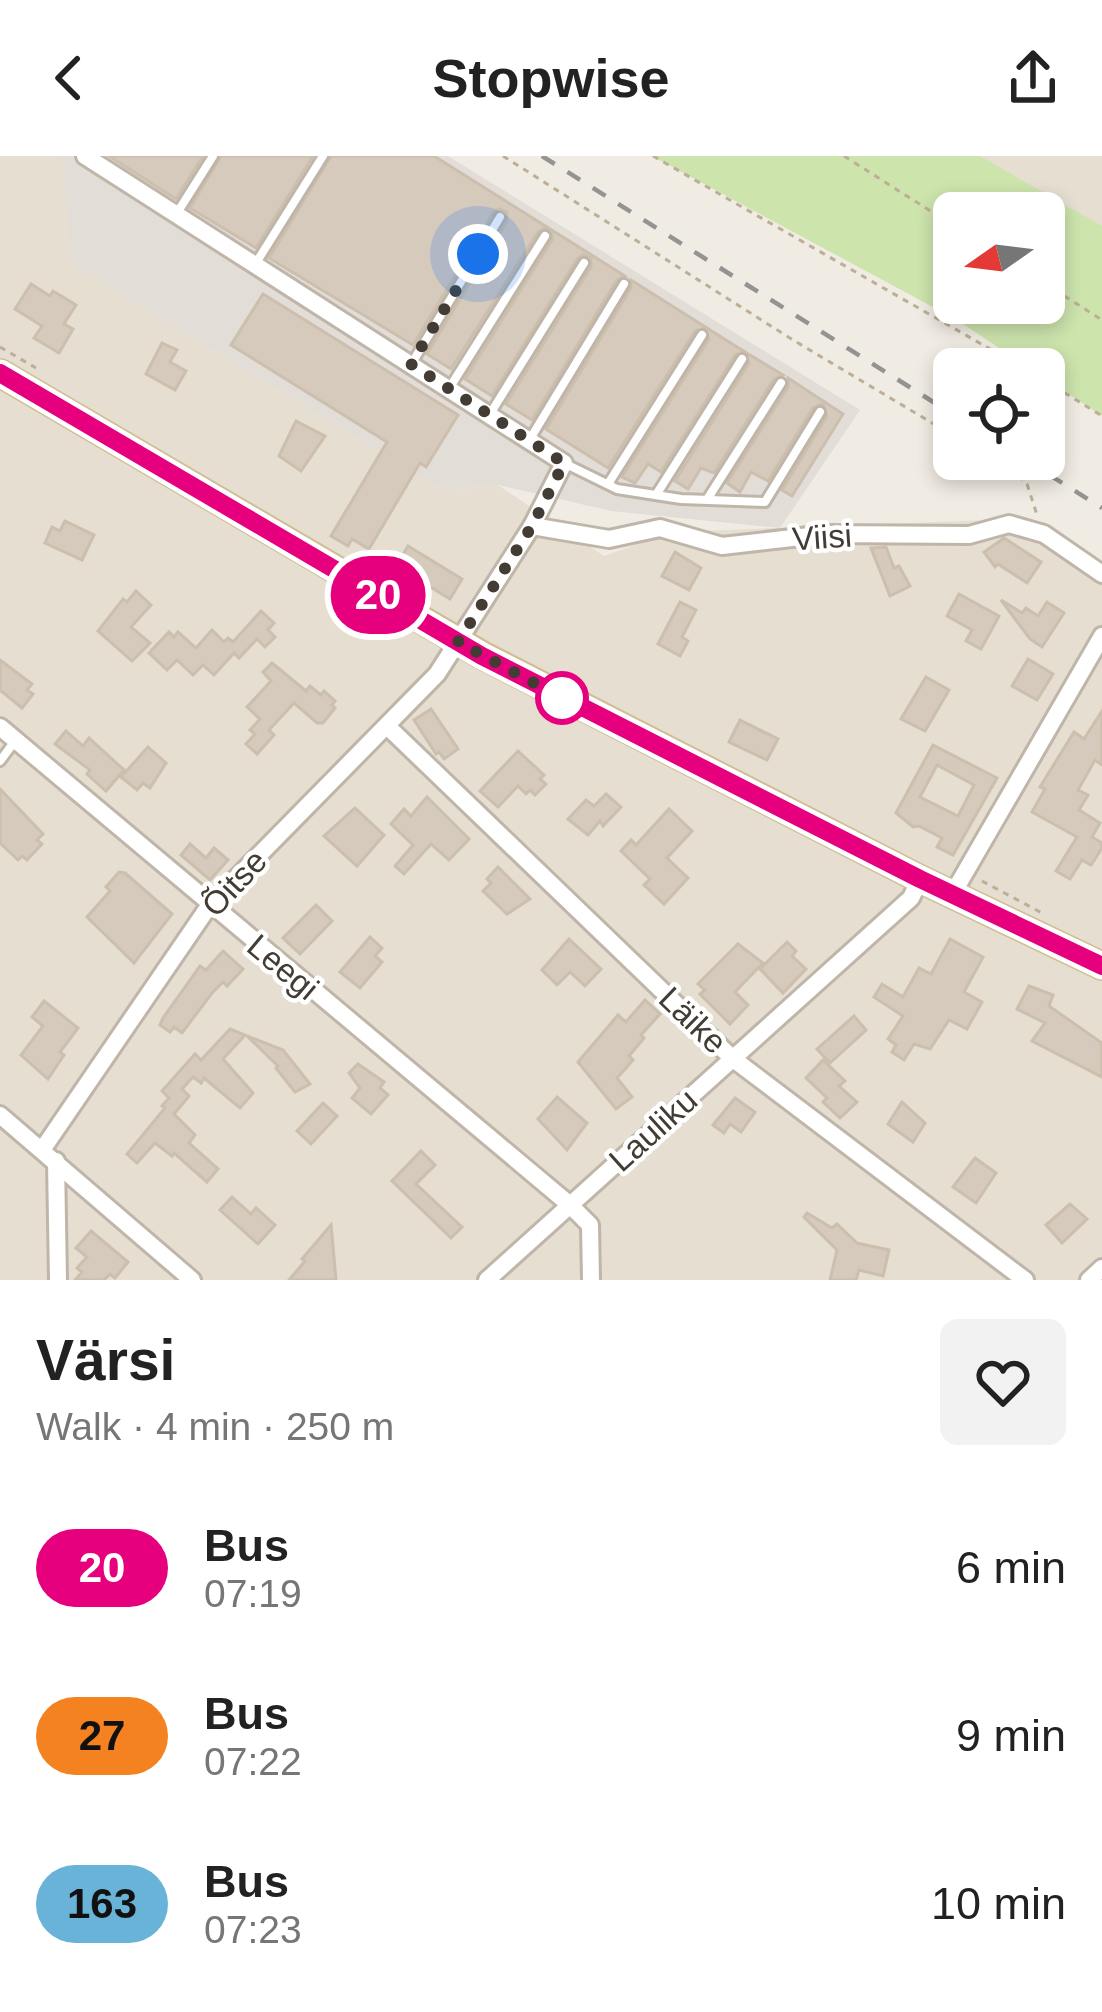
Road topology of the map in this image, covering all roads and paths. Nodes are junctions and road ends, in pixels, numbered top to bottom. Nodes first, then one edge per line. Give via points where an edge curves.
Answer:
1 (85, 156) edge
2 (212, 156) edge
3 (323, 156) edge
4 (503, 156) edge
5 (652, 156) edge
6 (844, 156) edge
7 (933, 213) edge
8 (176, 214) junction
9 (500, 217) dead end
10 (545, 236) dead end
11 (584, 263) dead end
12 (255, 265) junction
13 (624, 284) dead end
14 (1065, 296) edge
15 (1102, 320) edge
16 (703, 335) dead end
17 (988, 348) edge
18 (742, 359) dead end
19 (411, 364) junction
20 (0, 373) edge
21 (781, 383) dead end
22 (449, 388) junction
23 (1065, 393) edge
24 (820, 412) dead end
25 (490, 415) junction
26 (1102, 416) edge
27 (933, 423) edge
28 (529, 440) junction
29 (564, 463) junction
30 (1023, 480) edge
31 (608, 484) junction
32 (656, 495) junction
33 (707, 499) junction
34 (532, 526) junction
35 (1029, 527) junction
36 (1102, 574) edge
37 (1102, 636) edge
38 (458, 642) junction
39 (0, 727) edge
40 (388, 727) junction
41 (16, 740) junction
42 (0, 761) edge
43 (920, 879) junction
44 (952, 895) junction
45 (209, 905) junction
46 (1102, 966) edge
47 (732, 1058) junction
48 (0, 1114) edge
49 (49, 1155) junction
50 (570, 1205) junction
51 (1102, 1268) edge
52 (58, 1280) edge
53 (192, 1280) edge
54 (488, 1280) edge
55 (591, 1280) edge
56 (1025, 1280) edge
57 (1089, 1280) edge

1 - 8 street
2 - 8 lane
3 - 12 lane
4 - 27 path
5 - 17 path
6 - 7 path
8 - 12 street
9 - 19 lane
10 - 22 lane
11 - 25 lane
12 - 19 street
13 - 28 lane
14 - 15 path
16 - 31 lane
18 - 32 lane
19 - 22 street
20 - 38 main road
21 - 33 lane
22 - 25 street
23 - 26 path
24 - 33 lane via 765,502
25 - 28 street
28 - 29 street
29 - 31 lane
29 - 34 street, Õitse
30 - 35 path via 1039,512
31 - 32 lane
32 - 33 lane
34 - 35 street, Viisi via 609,539 660,528 722,547 827,534
34 - 38 street, Õitse
35 - 36 street
37 - 44 street
38 - 40 street, Õitse
38 - 43 main road
39 - 41 street, Leegi
40 - 45 street, Õitse
40 - 47 street, Läike
41 - 42 lane
41 - 45 street, Leegi
43 - 44 main road
43 - 47 street, Lauliku via 911,898
44 - 46 main road
45 - 49 street, Õitse
45 - 50 street, Leegi
47 - 50 street, Lauliku
47 - 56 street, Läike
48 - 49 street
49 - 52 street
49 - 53 street
50 - 54 street, Lauliku
50 - 55 street via 590,1225
51 - 57 street

